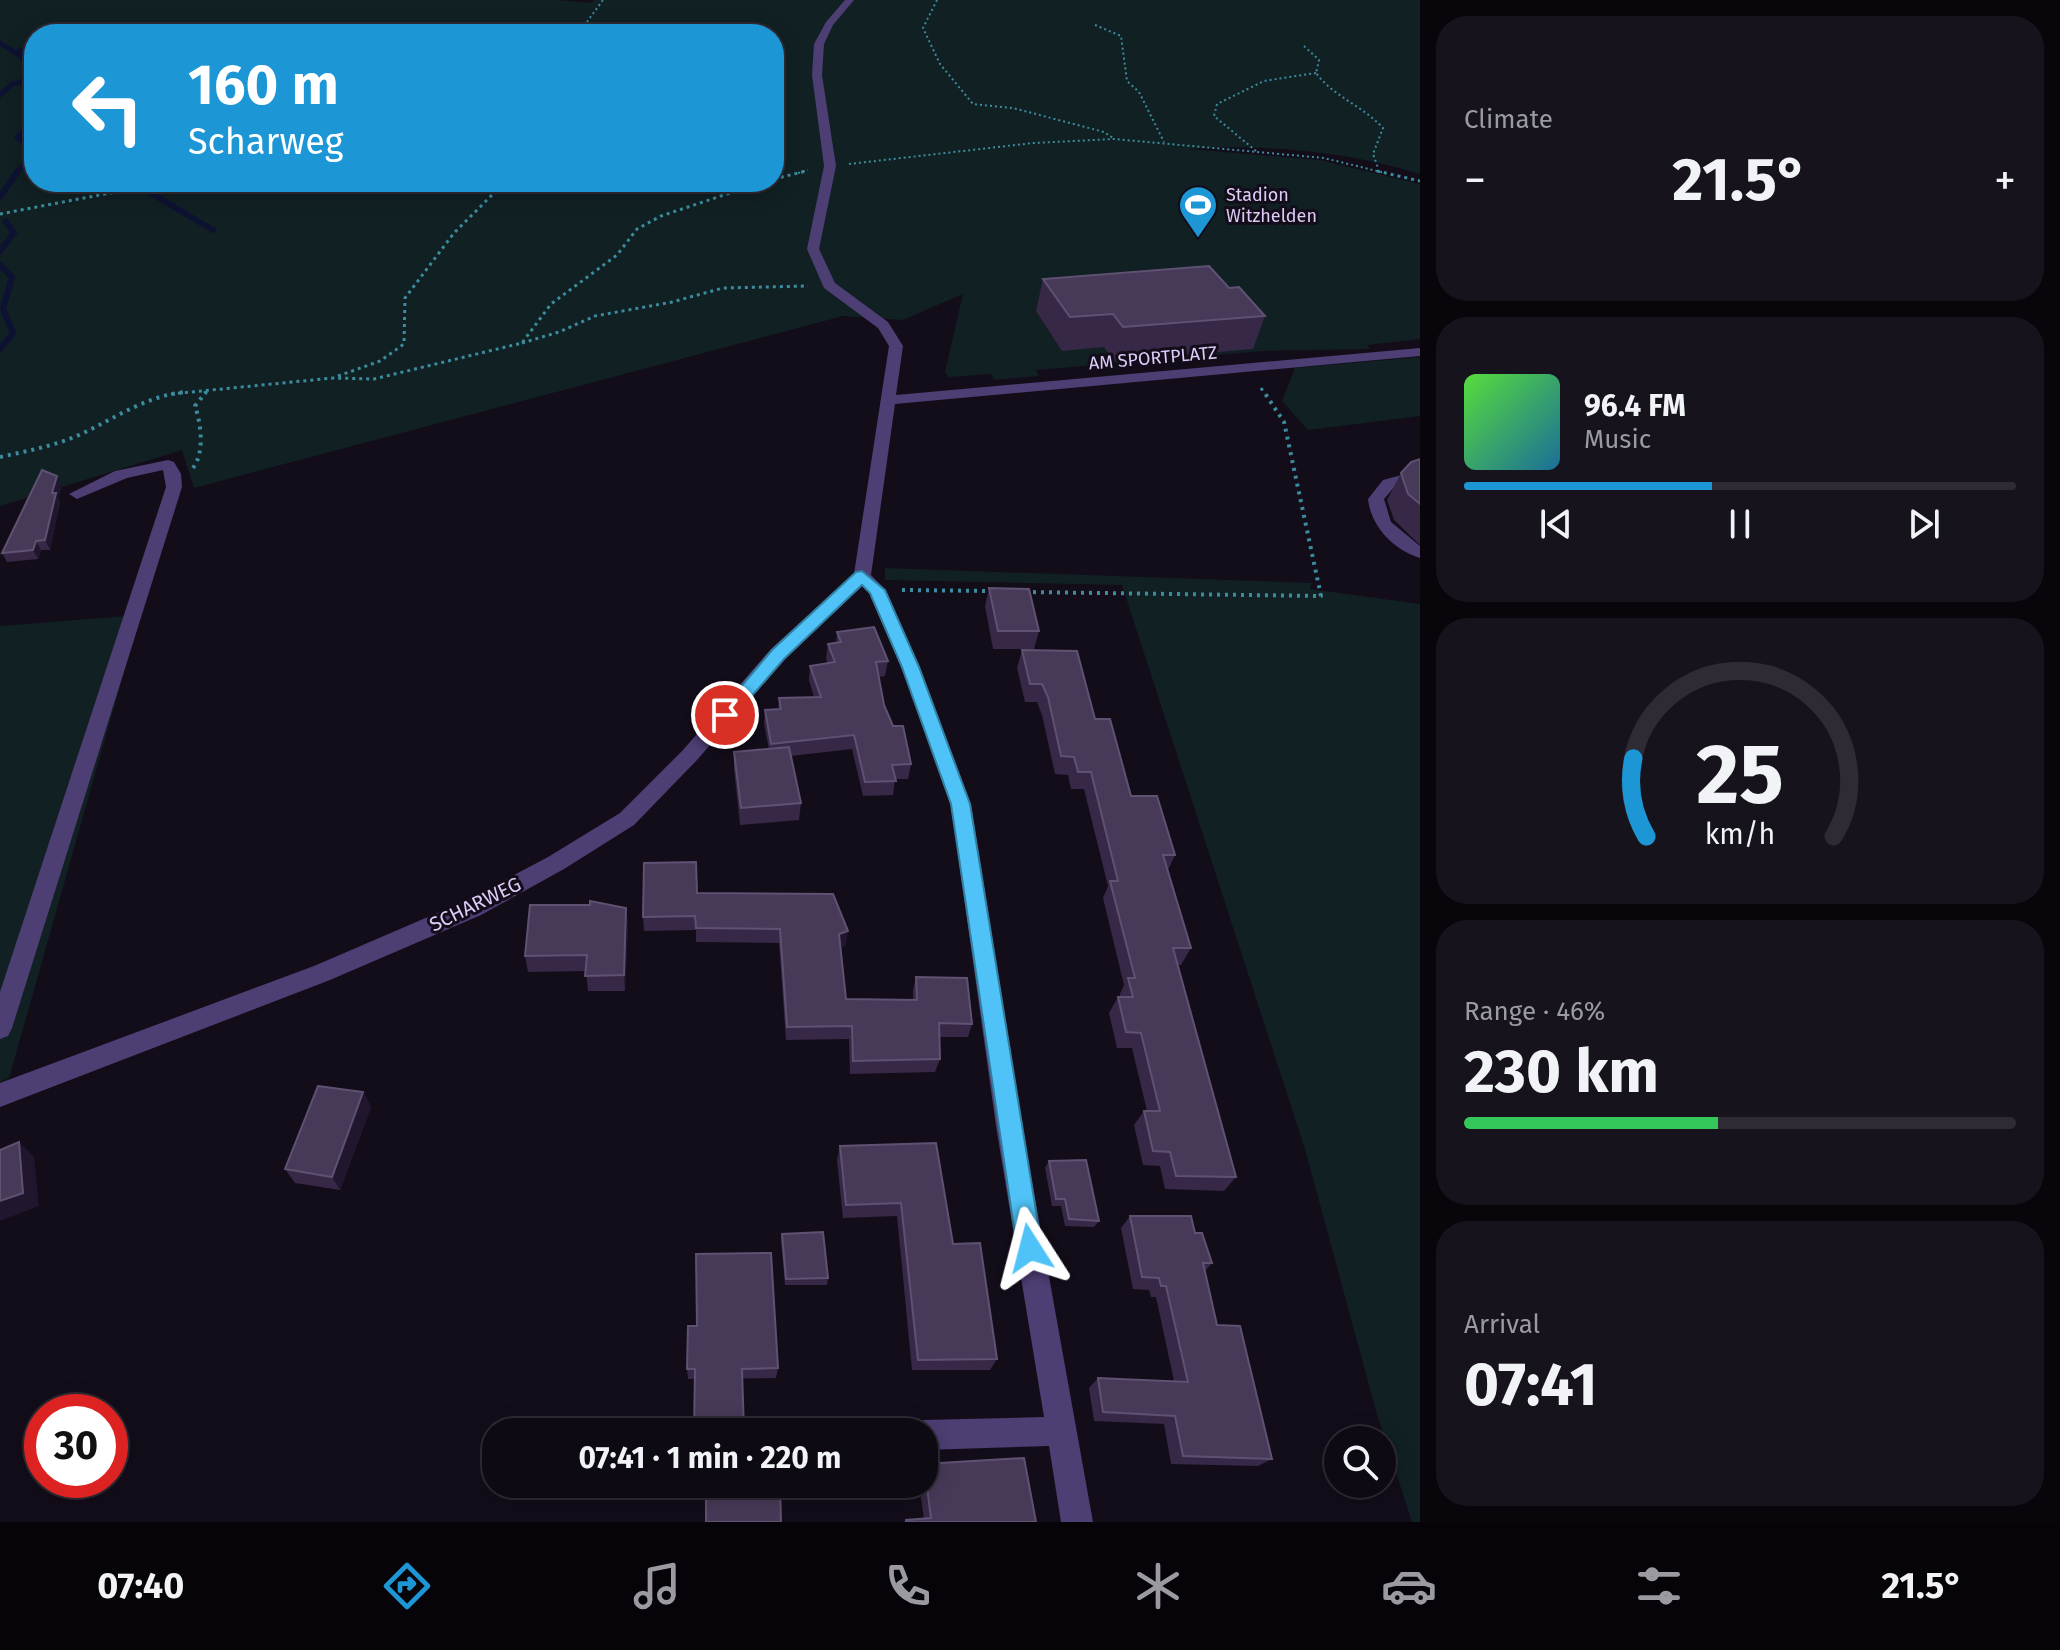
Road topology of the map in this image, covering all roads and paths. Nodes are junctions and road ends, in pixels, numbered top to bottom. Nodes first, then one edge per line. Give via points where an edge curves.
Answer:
1 (603, 0) edge
2 (850, 0) edge
3 (937, 0) edge
4 (585, 24) edge
5 (1095, 25) dead end
6 (1304, 46) dead end
7 (1316, 73) junction
8 (1114, 139) junction
9 (1165, 142) junction
10 (1257, 151) junction
11 (830, 166) junction
12 (1378, 169) junction
13 (784, 177) edge
14 (1420, 181) edge
15 (116, 192) edge
16 (494, 192) edge
17 (733, 192) edge
18 (0, 214) edge
19 (829, 285) junction
20 (522, 343) junction
21 (1420, 352) edge
22 (1247, 367) junction
23 (333, 378) junction
24 (208, 390) junction
25 (888, 400) junction
26 (0, 457) edge
27 (173, 474) junction
28 (1420, 475) edge
29 (77, 494) dead end
30 (1420, 553) edge
31 (869, 583) junction
32 (1004, 592) edge
33 (1019, 592) edge
34 (0, 1028) edge
35 (0, 1095) edge
36 (1060, 1431) junction
37 (938, 1435) edge
38 (1077, 1522) edge

1 - 4 path
2 - 11 street via 819,44 817,75
3 - 8 path via 923,28 940,64 973,104 1013,108
5 - 9 path via 1121,36 1127,81 1139,92
6 - 7 path via 1319,60
7 - 10 path via 1271,78 1217,104 1214,116
7 - 12 path via 1323,85 1375,117 1383,128 1373,154
8 - 9 path
8 - 11 path
9 - 10 path
10 - 12 path
11 - 13 path
11 - 19 street via 813,249
12 - 14 path
15 - 18 path
16 - 23 path via 467,218 405,298 404,344 380,361
17 - 20 path via 637,229 617,255 551,304
19 - 20 path via 723,288 595,316
19 - 25 street via 883,325 896,346
20 - 23 path via 374,379
21 - 22 street, AM SPORTPLATZ
22 - 25 street, AM SPORTPLATZ
22 - 33 path via 1284,422 1321,596
23 - 24 path
24 - 26 path via 154,397 51,446
24 - 27 path via 195,406 201,424 198,464 189,472
25 - 31 street
27 - 29 street via 168,465 145,466
27 - 34 street via 174,487
28 - 30 street via 1389,483 1376,499 1380,521
31 - 32 path
31 - 35 street, SCHARWEG via 778,654 627,819 556,863 473,908 322,973
31 - 36 street via 910,667 961,804
36 - 37 street
36 - 38 street

